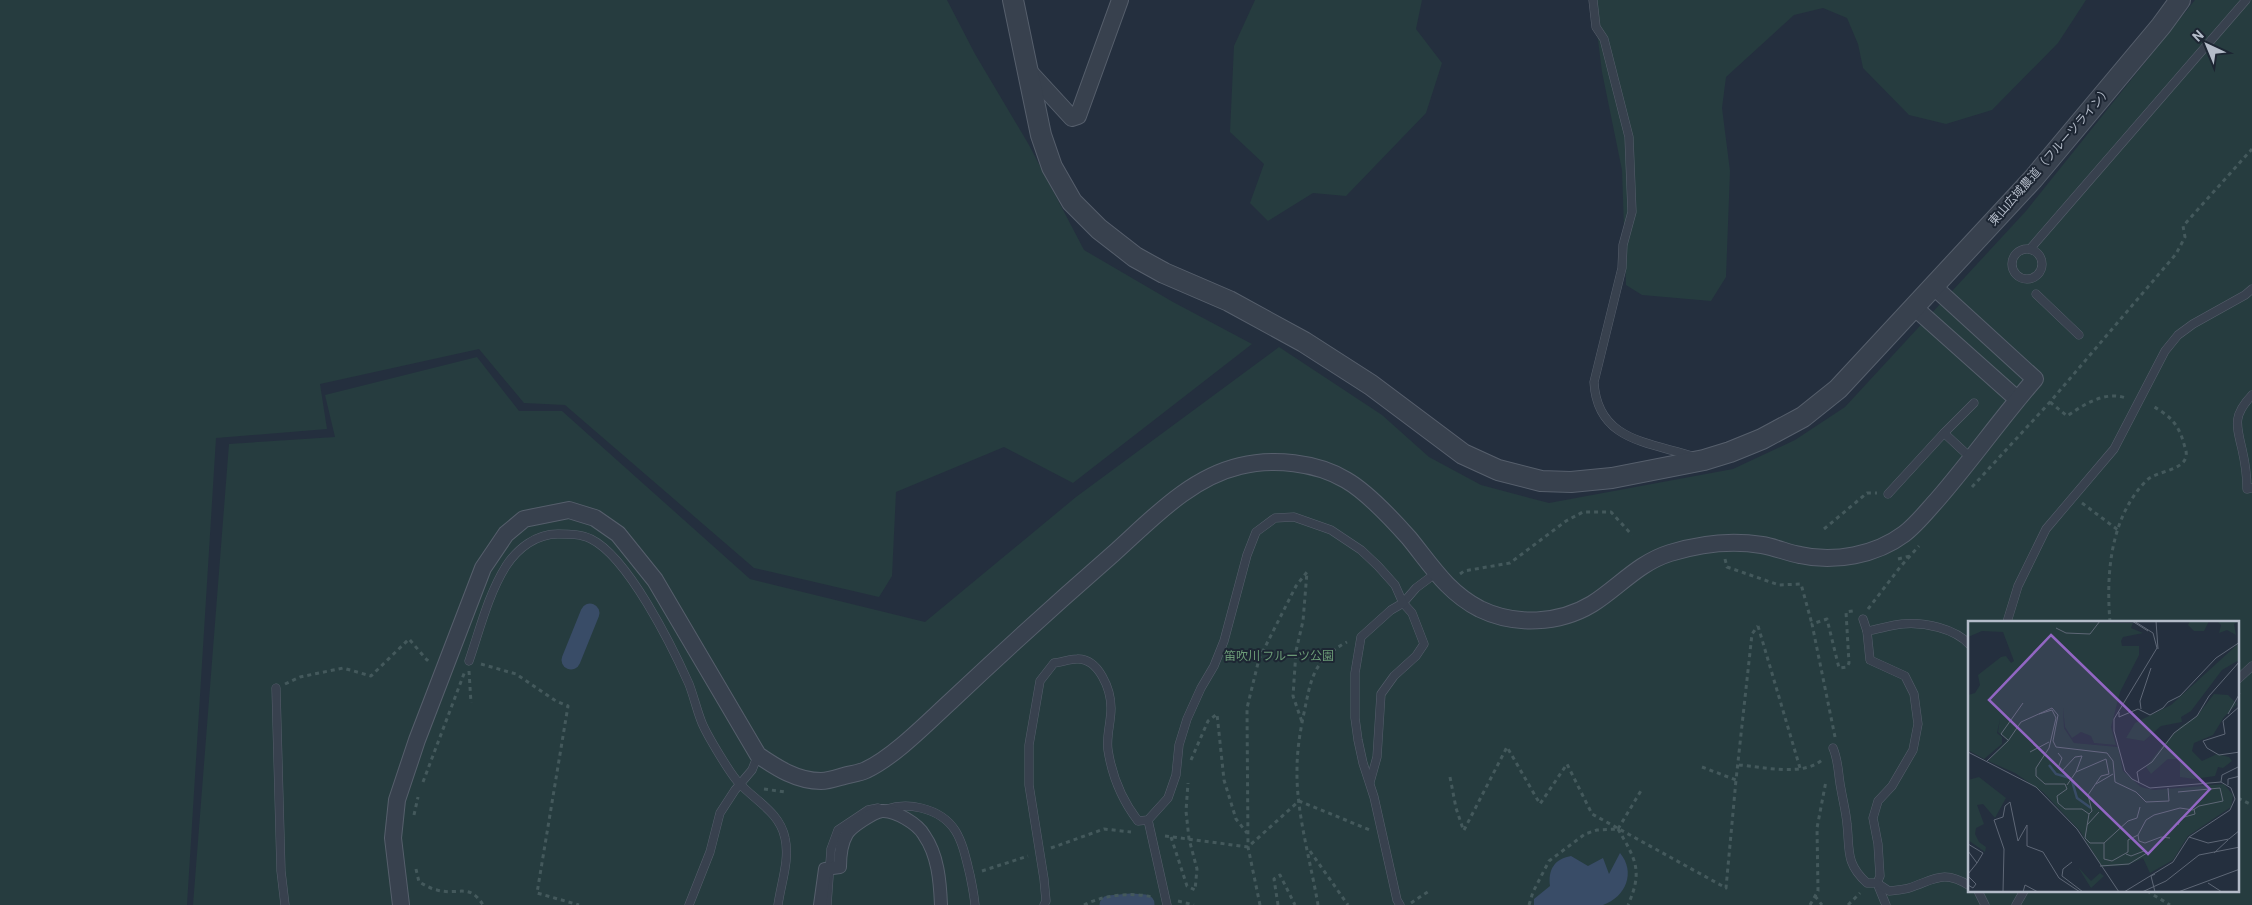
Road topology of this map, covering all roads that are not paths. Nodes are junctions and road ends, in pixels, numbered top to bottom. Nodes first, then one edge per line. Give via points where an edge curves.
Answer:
1 (1013, 0) edge
2 (1120, 0) edge
3 (1593, 0) edge
4 (2180, 0) edge
5 (2246, 0) edge
6 (1026, 68) junction
7 (2030, 249) dead end
8 (1933, 286) junction
9 (2252, 289) edge
10 (2036, 294) dead end
11 (1914, 308) junction
12 (2079, 335) dead end
13 (2252, 394) edge
14 (2017, 399) junction
15 (1974, 403) dead end
16 (1944, 433) junction
17 (1972, 459) junction
18 (1704, 460) junction
19 (2252, 488) edge
20 (1888, 494) road end
21 (1440, 578) junction
22 (1402, 603) junction
23 (1863, 619) road end
24 (2007, 621) edge
25 (1867, 631) junction
26 (1968, 643) edge
27 (469, 661) road end
28 (2252, 666) edge
29 (2240, 677) edge
30 (276, 688) dead end
31 (1833, 748) road end
32 (758, 755) junction
33 (1370, 782) junction
34 (740, 784) junction
35 (896, 806) junction
36 (881, 811) junction
37 (1148, 820) junction
38 (830, 868) junction
39 (1877, 883) junction
40 (1968, 885) edge
41 (1978, 892) edge
42 (2023, 892) edge
43 (1166, 903) edge
44 (286, 905) edge
45 (401, 905) edge
46 (689, 905) edge
47 (778, 905) edge
48 (820, 905) edge
49 (827, 905) edge
50 (941, 905) edge
51 (975, 905) edge
52 (1044, 905) edge
53 (1400, 905) edge
54 (1886, 905) edge
55 (1985, 905) edge
56 (2016, 905) edge

1 - 6 street, 東山広域農道（フルーツライン）
2 - 6 street via 1078,116 1072,118
3 - 18 lane via 1596,27 1604,39 1629,137 1632,212 1594,382 1595,395 1603,417 1617,430
4 - 8 street, 東山広域農道（フルーツライン） via 2033,179
5 - 7 lane
6 - 18 street, 東山広域農道（フルーツライン） via 1041,135 1052,167 1072,202 1099,230 1149,266 1230,301 1304,342 1371,384 1463,454 1498,470 1541,481 1571,482 1612,478
8 - 11 street, 東山広域農道（フルーツライン）
8 - 14 street via 2035,379
9 - 24 lane via 2193,324 2165,351 2114,449 2046,529 2018,586
10 - 12 lane
11 - 14 street
11 - 18 street, 東山広域農道（フルーツライン） via 1838,389 1803,417 1762,439
13 - 19 lane via 2243,404 2236,428 2247,489
14 - 17 street
15 - 16 lane
16 - 17 lane
16 - 20 lane
17 - 21 street via 1904,534 1870,551 1830,559 1803,556 1762,545 1721,543 1669,553 1642,565 1590,605 1556,618 1531,621 1506,619 1479,608
21 - 22 lane via 1416,588
21 - 32 street via 1382,509 1346,480 1310,466 1279,462 1241,465 1204,478 1166,507 902,745 867,770 825,782 808,780 783,772
22 - 33 lane via 1361,637 1355,673 1355,718
22 - 33 lane via 1412,613 1424,644 1381,694 1377,757
22 - 37 lane via 1394,585 1378,566 1331,530 1294,517 1275,518 1256,532 1246,555 1224,641 1178,745 1176,775 1168,798
23 - 25 lane
25 - 26 lane via 1902,624 1927,626 1946,630
25 - 39 lane via 1870,660 1904,676 1914,694 1918,724 1913,750 1892,786 1878,801 1873,818 1880,876
27 - 34 lane via 499,581 521,548 537,537 549,534 591,539 625,568 674,652 703,725
28 - 29 lane
30 - 44 lane via 281,871
31 - 39 lane via 1838,760 1847,824 1848,855 1856,873 1867,883
32 - 34 lane via 752,770
32 - 45 street via 655,580 618,534 595,518 570,510 524,519 506,534 483,568 397,800 393,838
33 - 53 lane
34 - 46 lane via 720,812 710,852
34 - 47 lane via 775,816 785,838 784,876
35 - 36 lane
35 - 38 lane via 868,810 838,830 831,849
35 - 51 lane via 910,805 938,813 948,820 962,841
36 - 38 street via 848,832 840,855 840,867
36 - 50 street via 910,822 924,834 934,856
37 - 43 lane
37 - 52 lane via 1138,821 1127,807 1112,772 1108,749 1112,709 1104,678 1094,666 1079,658 1054,663 1040,681 1029,745 1029,785 1044,879
38 - 48 street via 825,869
38 - 49 lane
39 - 40 lane via 1889,891 1908,889 1936,876 1960,880
39 - 54 lane
41 - 55 lane
42 - 56 lane

